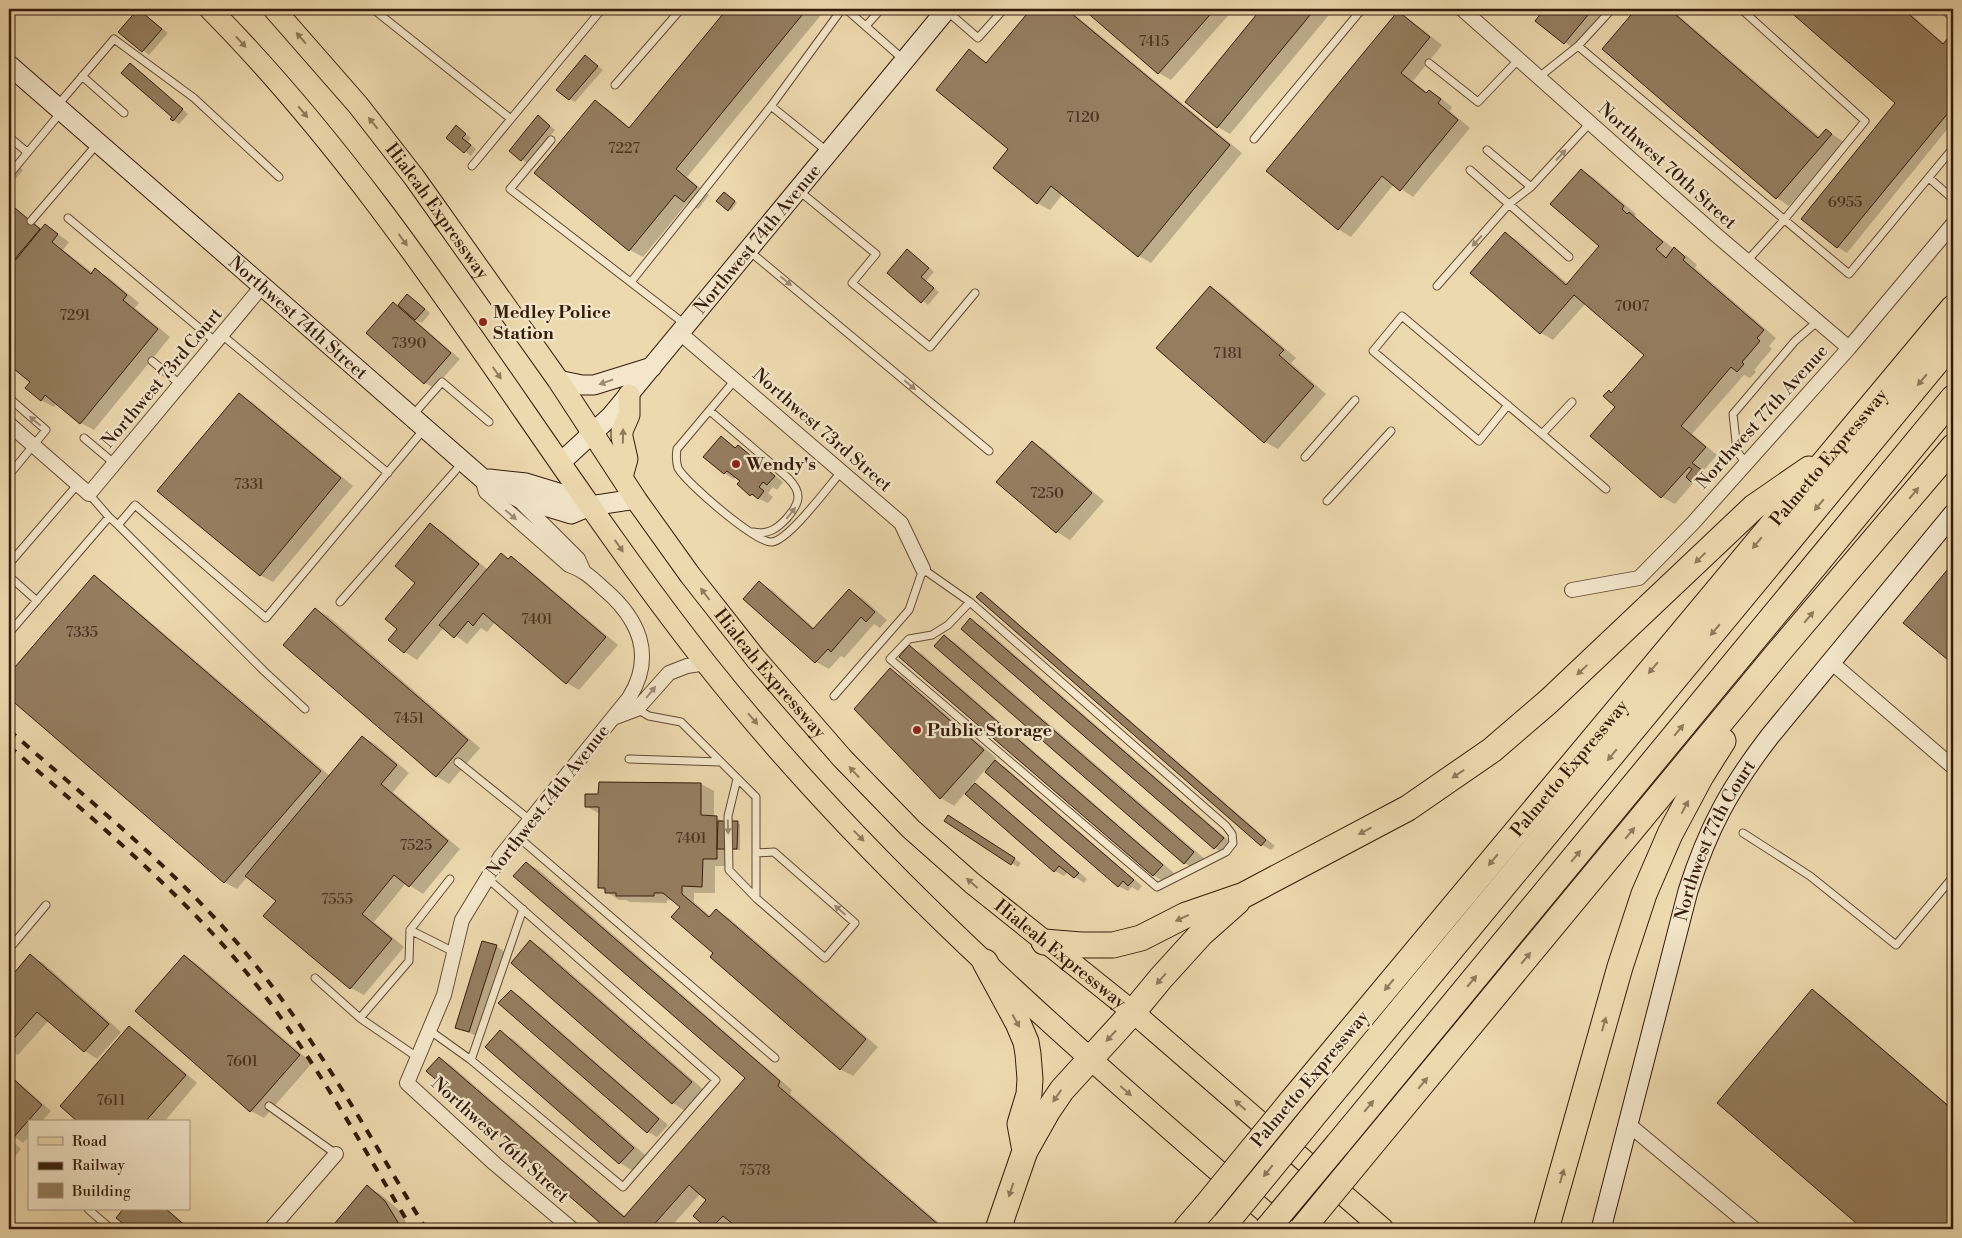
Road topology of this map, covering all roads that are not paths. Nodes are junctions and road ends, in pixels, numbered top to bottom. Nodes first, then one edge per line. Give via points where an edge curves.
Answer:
1 (210, 9) edge
2 (274, 9) edge
3 (373, 9) edge
4 (602, 9) edge
5 (681, 9) edge
6 (844, 9) edge
7 (881, 9) edge
8 (947, 9) edge
9 (1004, 9) edge
10 (1362, 9) edge
11 (1462, 9) edge
12 (1612, 9) edge
13 (1741, 9) edge
14 (1943, 9) edge
15 (1953, 11) edge
16 (866, 26) junction
17 (1578, 46) junction
18 (1519, 59) junction
19 (904, 60) junction
20 (1430, 63) dead end
21 (9, 65) edge
22 (82, 76) junction
23 (1539, 77) junction
24 (615, 85) dead end
25 (771, 106) junction
26 (59, 109) junction
27 (124, 113) dead end
28 (511, 119) junction
29 (1590, 123) junction
30 (9, 137) edge
31 (1254, 139) dead end
32 (550, 140) dead end
33 (98, 142) junction
34 (1953, 148) edge
35 (1487, 150) dead end
36 (27, 152) junction
37 (828, 153) junction
38 (472, 166) dead end
39 (1470, 170) dead end
40 (9, 175) edge
41 (280, 177) dead end
42 (1929, 178) junction
43 (1531, 188) junction
44 (798, 190) junction
45 (1953, 199) edge
46 (1509, 204) junction
47 (68, 218) dead end
48 (1784, 220) junction
49 (31, 221) dead end
50 (1953, 224) edge
51 (748, 250) junction
52 (1569, 257) dead end
53 (1747, 261) junction
54 (631, 282) junction
55 (263, 285) junction
56 (1437, 286) dead end
57 (975, 293) dead end
58 (1953, 308) edge
59 (1818, 321) junction
60 (683, 329) junction
61 (219, 338) junction
62 (1953, 342) edge
63 (1849, 348) junction
64 (152, 361) dead end
65 (652, 367) junction
66 (558, 380) junction
67 (735, 380) junction
68 (181, 385) junction
69 (629, 394) junction
70 (9, 398) edge
71 (1953, 398) edge
72 (1355, 400) dead end
73 (1572, 402) dead end
74 (1508, 406) junction
75 (710, 411) junction
76 (419, 422) junction
77 (489, 422) dead end
78 (9, 424) edge
79 (1390, 431) dead end
80 (594, 434) junction
81 (1542, 434) junction
82 (84, 438) dead end
83 (34, 446) junction
84 (1953, 447) edge
85 (989, 452) dead end
86 (1834, 452) junction
87 (1305, 457) dead end
88 (463, 461) junction
89 (560, 463) junction
90 (115, 464) junction
91 (1746, 464) junction
92 (841, 472) junction
93 (388, 474) junction
94 (9, 475) edge
95 (622, 477) junction
96 (490, 479) junction
97 (78, 484) junction
98 (1606, 489) dead end
99 (89, 494) junction
100 (515, 496) junction
101 (636, 499) junction
102 (1327, 501) dead end
103 (590, 506) junction
104 (1953, 514) edge
105 (109, 517) junction
106 (118, 525) junction
107 (750, 532) junction
108 (9, 564) edge
109 (923, 569) junction
110 (583, 570) junction
111 (9, 576) edge
112 (1572, 590) dead end
113 (37, 601) junction
114 (340, 602) dead end
115 (970, 602) junction
116 (9, 633) edge
117 (641, 647) joint
118 (1778, 654) junction
119 (1831, 662) junction
120 (706, 663) junction
121 (834, 696) dead end
122 (305, 709) dead end
123 (637, 709) junction
124 (613, 719) junction
125 (629, 759) dead end
126 (458, 762) dead end
127 (721, 762) junction
128 (1953, 767) edge
129 (737, 779) junction
130 (530, 820) junction
131 (1743, 833) dead end
132 (517, 836) junction
133 (756, 853) junction
134 (1953, 877) edge
135 (487, 878) junction
136 (450, 879) dead end
137 (1244, 895) junction
138 (756, 898) junction
139 (46, 905) dead end
140 (523, 909) junction
141 (410, 930) junction
142 (1044, 942) junction
143 (9, 949) edge
144 (454, 952) junction
145 (985, 962) junction
146 (315, 978) dead end
147 (444, 995) joint
148 (1133, 1012) junction
149 (360, 1018) junction
150 (429, 1029) junction
151 (417, 1057) junction
152 (775, 1058) dead end
153 (1089, 1059) junction
154 (471, 1060) junction
155 (269, 1106) dead end
156 (1628, 1124) junction
157 (1025, 1151) junction
158 (336, 1154) joint
159 (89, 1210) edge
160 (1223, 1226) edge
161 (1548, 1227) edge
162 (111, 1229) edge
163 (271, 1229) edge
164 (572, 1229) edge
165 (998, 1229) edge
166 (1186, 1229) edge
167 (1267, 1229) edge
168 (1285, 1229) edge
169 (1302, 1229) edge
170 (1383, 1229) edge
171 (1600, 1229) edge
172 (1754, 1229) edge

1 -> 89 main road via 284,89 358,179
66 -> 2 main road, Hialeah Expressway via 399,157
3 - 28 lane
4 - 28 lane
5 - 24 lane
6 - 16 lane
6 - 25 lane
7 - 16 lane
8 - 9 lane via 978,38
8 - 19 street, Northwest 74th Avenue
10 - 31 lane
11 - 18 street, Northwest 70th Street
12 - 17 lane
13 - 48 lane via 1865,121
14 - 15 lane via 1950,15
16 - 19 lane
17 - 23 lane
17 - 48 lane
18 - 20 lane via 1478,102
18 - 23 street, Northwest 70th Street
19 - 37 street, Northwest 74th Avenue
21 - 26 street, Northwest 74th Street
22 - 26 lane
22 - 27 lane
22 - 41 lane via 114,39 194,98
23 - 29 street, Northwest 70th Street
25 - 37 lane
25 - 54 lane
26 - 33 street, Northwest 74th Street
26 - 36 lane
28 - 38 lane
43 -> 29 lane
29 - 53 street, Northwest 70th Street
30 - 36 lane
32 - 54 lane via 510,189
33 - 49 lane
33 - 55 street, Northwest 74th Street
34 - 42 lane
35 - 43 lane
36 - 40 lane
37 - 44 street, Northwest 74th Avenue
39 - 46 lane
42 - 45 lane
42 - 48 lane via 1849,274
43 - 46 lane
44 - 51 street, Northwest 74th Avenue
44 - 57 lane via 876,254 852,283 930,347
46 - 52 lane
46 -> 56 lane
47 - 61 lane
48 - 53 lane
50 - 63 street, Northwest 77th Avenue
51 - 60 street, Northwest 74th Avenue
51 -> 85 lane
53 - 59 street, Northwest 70th Street
54 - 60 lane
55 - 61 street, Northwest 73rd Court
55 - 76 street, Northwest 74th Street
58 - 86 highway, Palmetto Expressway
59 - 63 street, Northwest 70th Street
59 - 91 lane via 1795,341 1733,414 1737,450
60 - 65 street, Northwest 74th Avenue
60 - 67 street, Northwest 73rd Street
61 - 68 street, Northwest 73rd Court
61 - 93 lane
62 -> 160 highway, bridge
63 - 91 street, Northwest 77th Avenue
64 - 68 lane
65 -> 66 street via 594,385
65 - 69 street, Northwest 74th Avenue
66 - 80 main road, Hialeah Expressway
67 - 75 lane
67 - 92 street, Northwest 73rd Street
68 - 90 street, Northwest 73rd Court
69 - 80 street, Northwest 74th Avenue
95 -> 69 main road via 627,459 622,431 629,414
83 -> 70 lane via 46,430
167 -> 71 highway, bridge
72 - 87 lane
73 - 81 lane
74 - 74 lane via 1402,316 1373,351 1479,441
74 - 81 lane
75 - 107 lane via 677,449 678,468 688,481
107 -> 75 lane via 764,533 779,528 795,509 798,491 795,484
76 - 77 lane via 442,382
76 - 88 street, Northwest 74th Street
76 - 93 lane
78 - 83 street
79 - 102 lane
80 - 89 street, Northwest 74th Avenue
80 - 95 main road, Hialeah Expressway
81 - 98 lane
82 - 90 lane
83 - 94 lane
83 - 97 street
118 -> 84 highway
86 -> 137 highway via 1754,507 1549,701 1492,750 1408,808
86 -> 166 highway, Palmetto Expressway, bridge
88 - 96 street, Northwest 74th Street
88 - 114 lane
89 - 103 main road
90 - 99 street, Northwest 73rd Court
91 - 112 street, Northwest 77th Avenue via 1639,578
92 - 107 lane via 788,534 772,542
92 - 109 street, Northwest 73rd Street via 900,523
93 - 106 lane via 266,618 135,505
95 - 101 main road, Hialeah Expressway
96 - 100 street
96 - 103 street via 526,483
96 -> 110 street, Northwest 74th Street via 486,492 569,565
97 - 99 street
97 - 108 lane
99 - 105 lane
100 - 103 street via 571,514
100 - 110 street, Northwest 74th Street via 578,559
101 - 103 street
142 -> 101 main road, Hialeah Expressway via 928,844 848,764 737,635
103 -> 120 main road
104 - 119 street, Northwest 77th Court
105 - 106 lane
105 - 113 lane
106 - 122 lane
109 - 115 lane
109 - 121 lane via 909,610
110 - 117 street, Northwest 74th Street via 630,615
111 - 113 lane
113 - 116 lane
115 - 115 lane via 1226,826 1232,834 1233,843 1226,852 1157,887 890,659 909,639 932,635 948,625
117 - 124 street, Northwest 74th Avenue via 636,686
161 -> 118 highway via 1620,967 1644,894 1670,834 1701,776
169 -> 118 highway, bridge
119 - 128 street
119 - 156 street, Northwest 77th Court via 1743,772 1705,842 1688,891
123 -> 120 street, Northwest 74th Avenue via 669,673
120 -> 145 main road via 840,816
123 - 124 street, Northwest 74th Avenue
123 - 127 lane via 649,716 681,722
124 - 130 street, Northwest 74th Avenue
125 - 127 lane
126 - 130 lane
127 - 129 lane
129 - 133 lane via 756,797
129 -> 138 lane via 728,816 729,870
130 - 132 street, Northwest 74th Avenue
131 - 134 lane via 1810,876 1896,944
132 - 135 street, Northwest 74th Avenue
132 - 152 lane
133 - 138 lane
138 -> 133 lane via 825,958 855,923 774,852
135 - 140 lane
135 - 144 street, Northwest 74th Avenue via 462,920
136 - 141 lane
137 -> 142 highway via 1186,915 1141,938 1113,945
137 -> 148 highway via 1202,934
139 - 143 lane
140 - 154 lane
140 - 154 lane via 716,1080 623,1187
141 - 144 lane
141 - 149 lane via 409,961
142 - 148 main road, Hialeah Expressway
144 - 147 street, Northwest 74th Avenue
145 - 153 main road
145 -> 157 highway via 1018,1023 1027,1048 1030,1079 1028,1100 1020,1124
146 - 149 lane
147 - 150 street, Northwest 76th Street
148 -> 153 highway
170 -> 148 main road, Hialeah Expressway
149 - 151 lane
150 - 151 street, Northwest 76th Street
150 - 154 lane
151 - 164 street, Northwest 76th Street via 407,1083
153 -> 157 highway via 1055,1100
153 -> 168 main road
155 - 158 lane
156 - 171 street, Northwest 77th Court
156 - 172 street
157 -> 165 highway
158 - 163 street
159 - 162 lane

